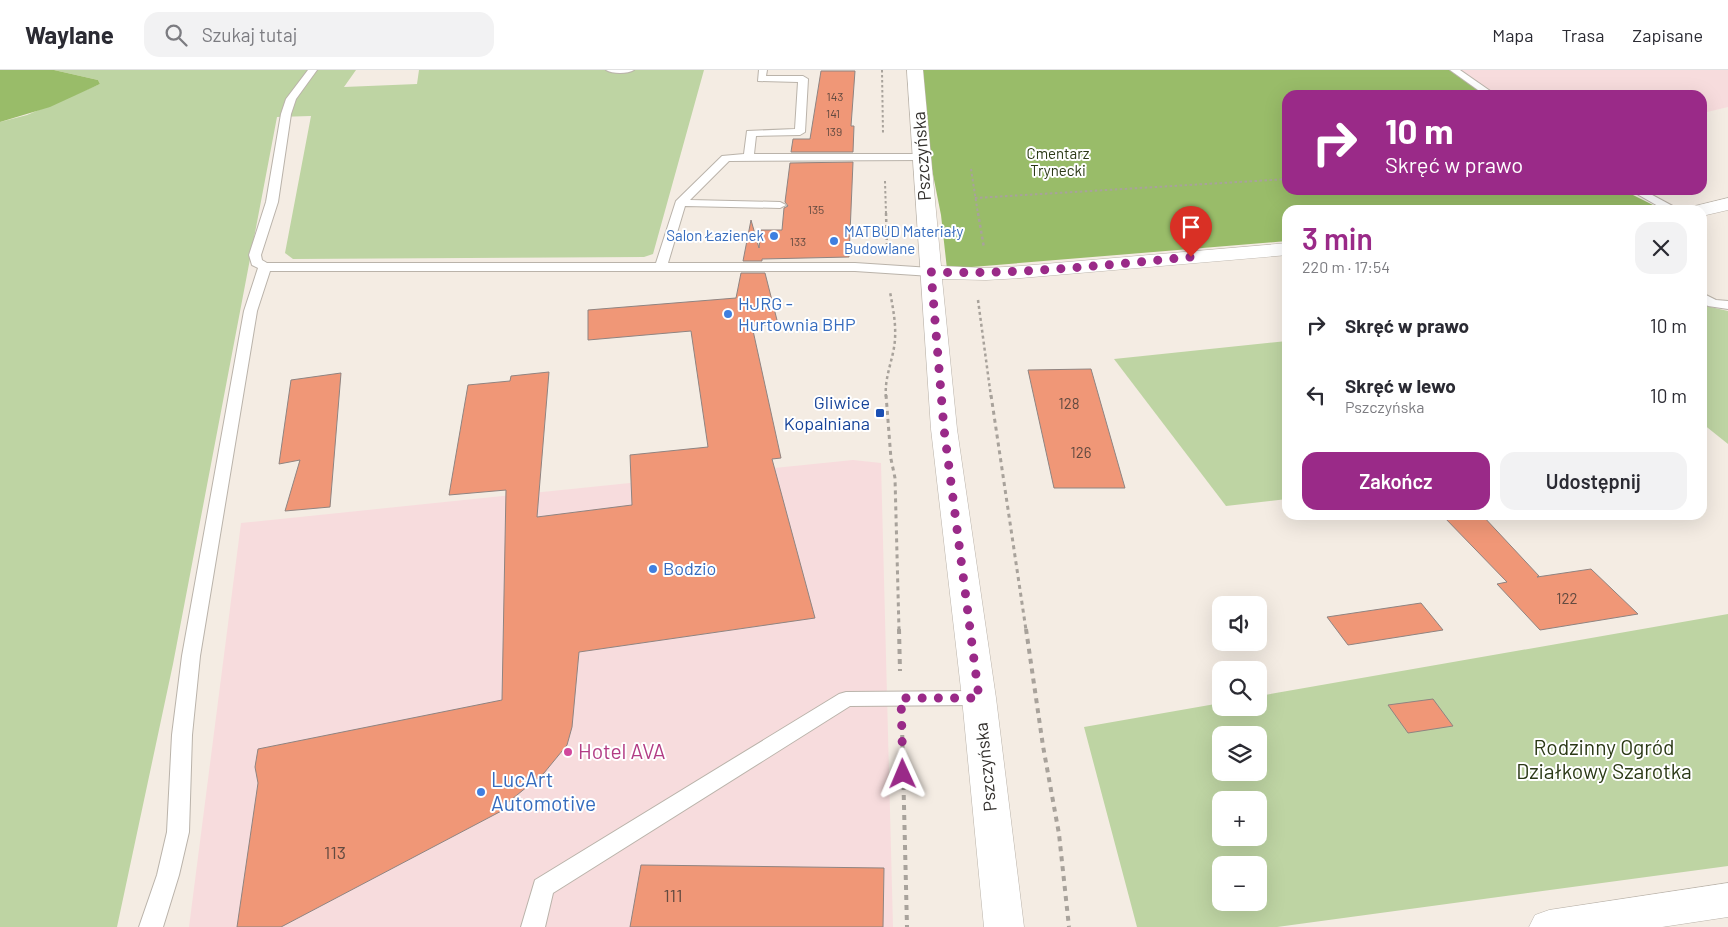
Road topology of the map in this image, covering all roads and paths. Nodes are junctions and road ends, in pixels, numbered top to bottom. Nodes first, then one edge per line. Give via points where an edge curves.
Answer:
1 (312, 70) edge
2 (610, 70) edge
3 (630, 70) edge
4 (763, 70) edge
5 (915, 70) edge
6 (1454, 70) edge
7 (1484, 90) edge
8 (922, 157) junction
9 (749, 158) junction
10 (971, 169) dead end
11 (1282, 179) edge
12 (1645, 195) edge
13 (975, 198) junction
14 (680, 203) junction
15 (780, 204) dead end
16 (1728, 204) edge
17 (1664, 205) edge
18 (1707, 209) edge
19 (1282, 249) edge
20 (985, 250) dead end
21 (661, 266) junction
22 (266, 267) junction
23 (931, 272) junction
24 (890, 290) dead end
25 (981, 295) dead end
26 (1707, 300) edge
27 (1728, 305) edge
28 (901, 698) junction
29 (979, 698) junction
30 (1728, 900) edge
31 (151, 927) edge
32 (533, 927) edge
33 (907, 927) edge
34 (1004, 927) edge
35 (1069, 927) edge
36 (1549, 927) edge

1 - 22 lane via 291,99 286,114 272,202 254,255 256,262
2 - 3 lane
4 - 9 lane via 761,80 804,79 800,132 751,133
5 - 8 main road, Pszczyńska
6 - 7 lane
8 - 9 lane
8 - 23 main road, Pszczyńska
9 - 14 lane via 726,158
10 - 13 path
11 - 13 path
12 - 17 lane
13 - 20 path
14 - 15 lane
14 - 21 lane
16 - 18 main road
19 - 23 main road via 1022,272
21 - 22 lane
21 - 23 lane via 867,267
22 - 31 lane via 249,311 247,339 191,656 182,735 178,832
23 - 29 main road, Pszczyńska via 944,429
24 - 28 path via 895,320 894,340 885,388 895,478
25 - 35 path via 978,302 980,320 1059,834
26 - 27 lane
28 - 29 lane
28 - 32 lane via 846,699 551,882 543,887
28 - 33 path
29 - 34 main road, Pszczyńska
30 - 36 main road

